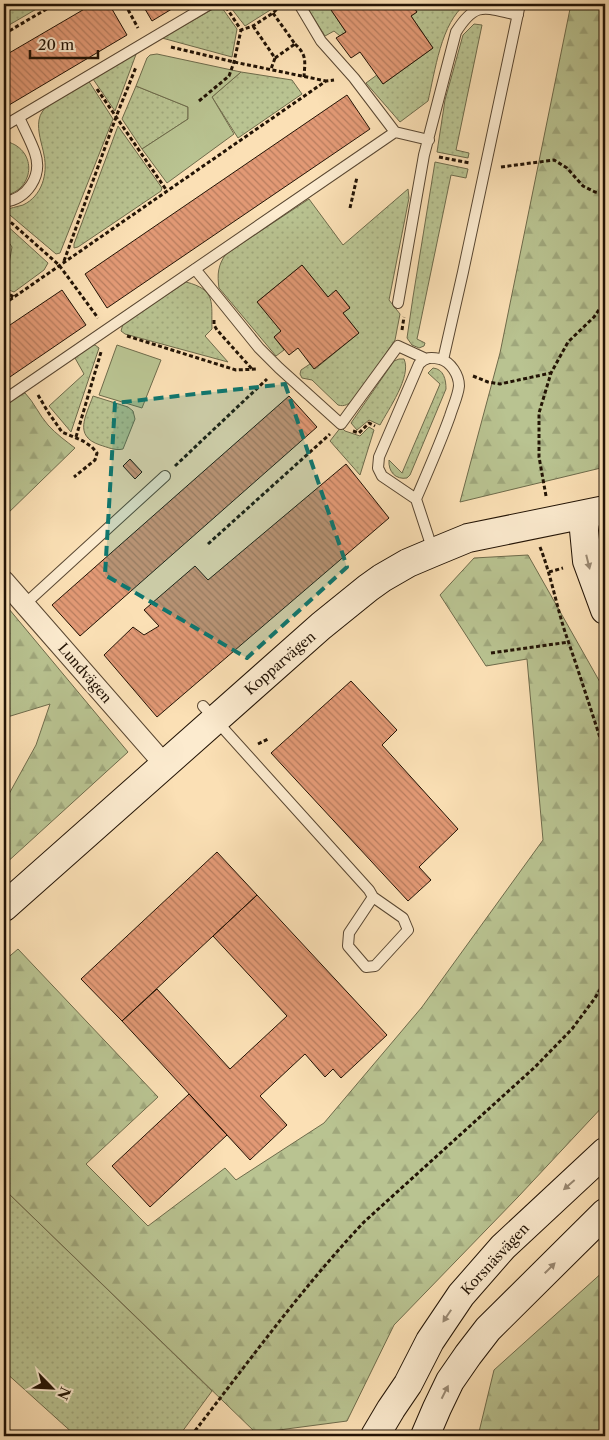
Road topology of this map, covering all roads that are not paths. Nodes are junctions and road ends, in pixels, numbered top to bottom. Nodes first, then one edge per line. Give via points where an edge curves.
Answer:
1 (210, 4) edge
2 (299, 4) edge
3 (520, 4) edge
4 (518, 16) junction
5 (18, 117) junction
6 (4, 126) edge
7 (395, 132) junction
8 (429, 140) junction
9 (4, 202) edge
10 (195, 269) junction
11 (398, 303) road end
12 (424, 358) junction
13 (443, 360) junction
14 (4, 400) edge
15 (165, 476) road end
16 (416, 499) junction
17 (596, 512) edge
18 (605, 548) edge
19 (434, 552) junction
20 (4, 581) edge
21 (25, 604) junction
22 (605, 610) edge
23 (209, 713) junction
24 (165, 765) junction
25 (373, 896) junction
26 (4, 907) edge
27 (605, 1152) edge
28 (605, 1213) edge
29 (408, 1384) junction
30 (375, 1436) edge
31 (391, 1436) edge
32 (426, 1436) edge

1 - 5 lane
2 - 7 lane via 321,41
3 - 4 lane
4 - 8 lane via 486,8 475,10 462,23 456,32
4 - 13 lane
5 - 6 lane
5 - 9 lane via 36,155 37,166 30,188 17,198
7 - 8 lane
7 - 10 lane
8 - 11 lane
10 - 12 lane via 260,348 344,427 398,346
10 - 14 lane
12 - 13 lane
12 - 16 lane via 379,457 378,468 382,476
13 - 16 lane via 455,372 459,384 457,396
15 - 21 lane
16 - 19 lane
17 - 18 street via 595,527
17 - 19 street, Kopparvägen via 468,538
17 -> 22 street via 584,530 587,561
19 - 23 street, Kopparvägen via 408,563 368,588
20 - 21 street, Lundvägen
21 - 24 street, Lundvägen
23 - 24 street, Kopparvägen
23 - 25 lane
24 - 26 street, Kopparvägen
25 - 25 lane via 349,934 348,946 366,967 375,966 408,930 403,918
27 -> 29 street, Korsnäsvägen via 503,1247 461,1295 430,1341
32 -> 28 street via 450,1381 468,1354 511,1306
29 - 30 street
29 - 31 street

